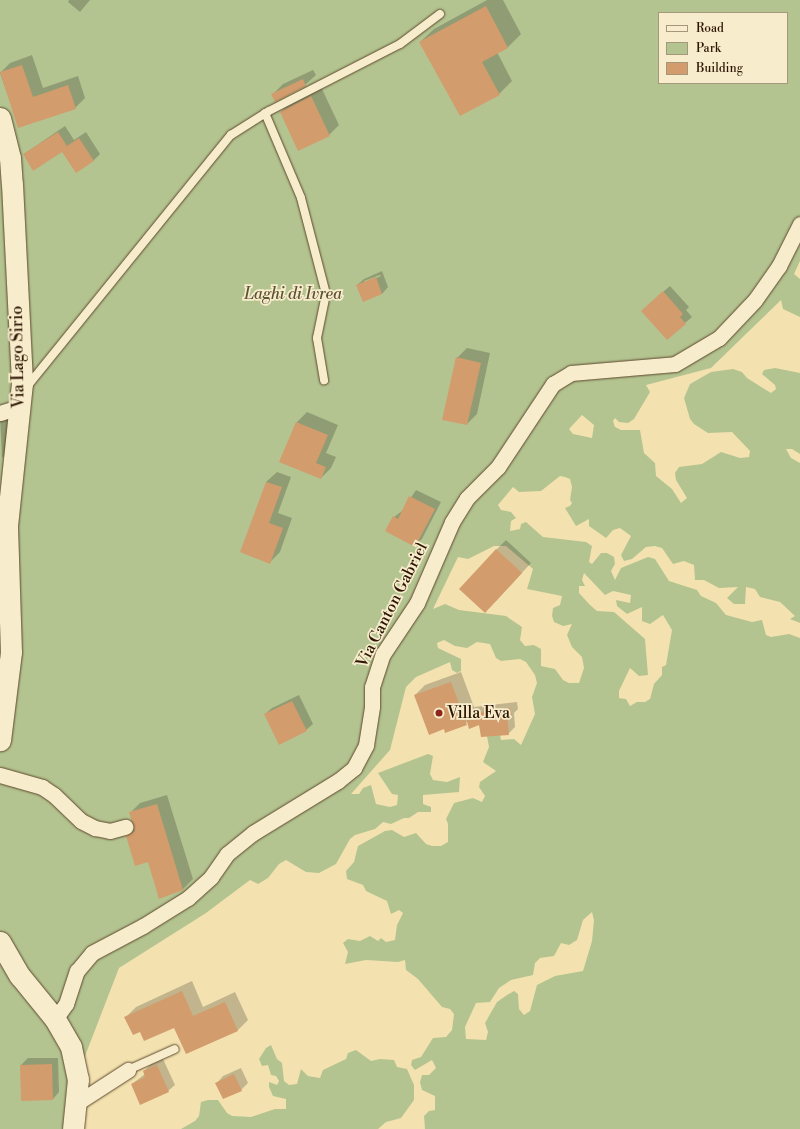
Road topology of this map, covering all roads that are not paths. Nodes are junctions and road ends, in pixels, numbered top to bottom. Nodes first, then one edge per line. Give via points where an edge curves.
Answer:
1 (440, 14) dead end
2 (265, 113) junction
3 (0, 118) edge
4 (800, 224) edge
5 (324, 380) dead end
6 (16, 399) edge
7 (0, 740) edge
8 (0, 775) edge
9 (125, 827) dead end
10 (0, 942) edge
11 (55, 1018) junction
12 (175, 1049) dead end
13 (128, 1070) joint
14 (77, 1103) junction
15 (73, 1129) edge

1 - 2 lane via 400,44
2 - 5 lane via 301,198 326,294 317,338
2 - 6 lane via 231,134
3 - 6 main road, Via Lago Sirio via 10,158 12,184
4 - 11 street, Via Canton Gabriel via 779,266 759,294 719,338 675,364 571,373 553,384 498,467 467,498 452,522 416,603 383,654 372,687 366,745 354,768 238,845 227,854 211,877 188,898 92,953 77,971 66,1004
6 - 7 main road, Via Lago Sirio via 7,526 11,652
8 - 9 street via 42,787 81,821 96,828 110,831
10 - 11 main road via 20,976
11 - 14 main road via 71,1047 78,1079
12 - 13 lane
13 - 14 street
14 - 15 main road

